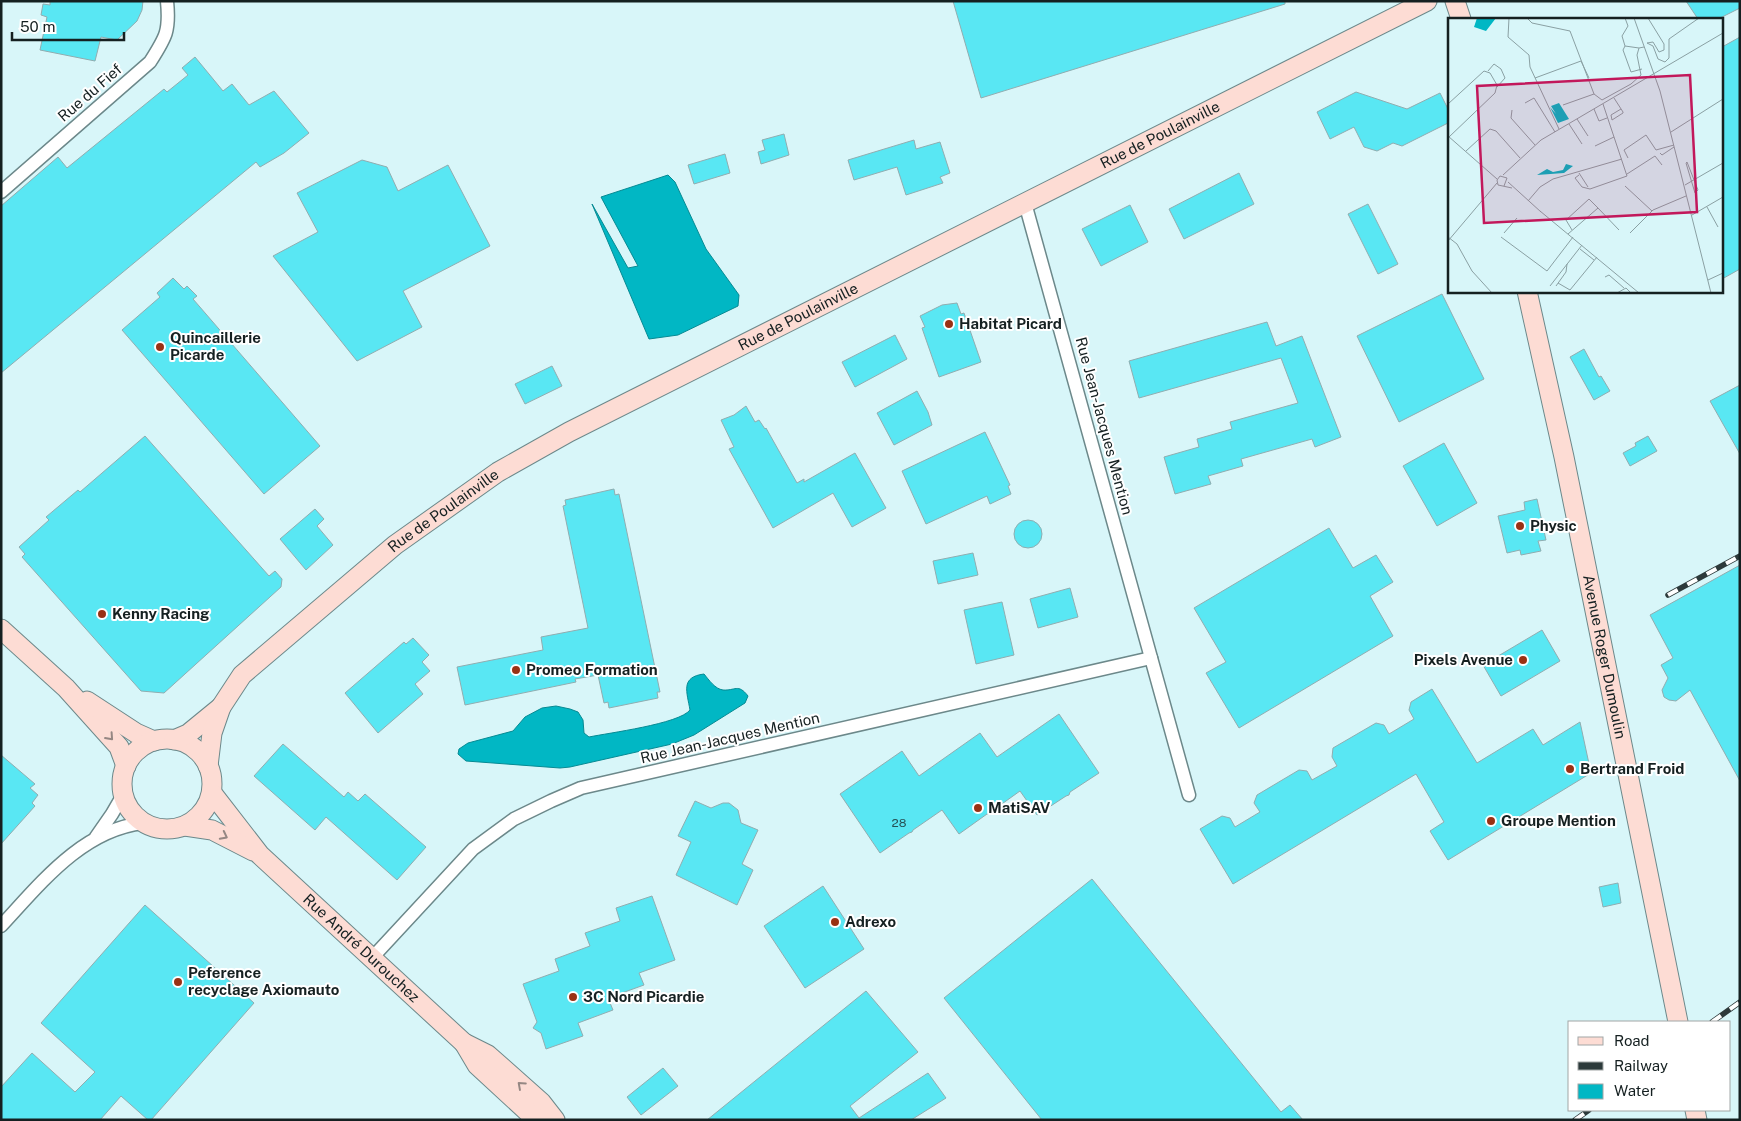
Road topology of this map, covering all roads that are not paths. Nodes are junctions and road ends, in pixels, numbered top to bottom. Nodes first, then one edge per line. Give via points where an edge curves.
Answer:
1 (167, 1) edge
2 (1427, 1) edge
3 (1455, 1) edge
4 (1460, 18) edge
5 (1, 192) edge
6 (1025, 203) junction
7 (1527, 292) edge
8 (1, 629) edge
9 (1151, 658) junction
10 (66, 688) junction
11 (221, 707) junction
12 (174, 740) junction
13 (154, 741) junction
14 (126, 766) junction
15 (208, 766) junction
16 (212, 792) junction
17 (123, 795) junction
18 (1189, 795) dead end
19 (143, 823) junction
20 (185, 826) junction
21 (95, 838) junction
22 (260, 854) junction
23 (1, 926) edge
24 (372, 958) junction
25 (1678, 1021) edge
26 (464, 1043) junction
27 (540, 1120) edge
28 (555, 1120) edge

1 - 5 street, Rue du Fief via 169,21 164,40 150,62
2 - 6 main road, Rue de Poulainville
3 - 4 main road
6 - 9 street, Rue Jean-Jacques Mention
6 - 11 main road, Rue de Poulainville via 569,432 498,472 395,545 260,659 242,675
7 - 25 main road, Avenue Roger Dumoulin via 1564,457
8 - 10 main road
9 - 18 street, Rue Jean-Jacques Mention
9 - 24 street, Rue Jean-Jacques Mention via 581,788 514,819 473,850
10 - 13 main road
10 -> 14 main road via 119,748
11 - 12 main road, Rue de Poulainville via 188,734
11 - 15 main road, Rue de Poulainville via 212,733
12 - 13 main road
12 - 15 main road via 200,753
13 - 14 main road via 133,755
14 - 17 main road
15 - 16 main road
16 - 20 main road via 197,818
16 - 22 main road, Rue André Durouchez
17 - 19 main road via 127,806
17 - 21 street
19 - 20 main road via 156,828
19 - 21 street via 120,827
20 -> 22 main road, Rue André Durouchez via 212,830
21 - 23 street via 49,874
22 - 24 main road, Rue André Durouchez
24 - 26 main road, Rue André Durouchez
26 - 27 main road, Rue André Durouchez via 477,1065
28 -> 26 main road, Rue André Durouchez via 541,1102 488,1055

